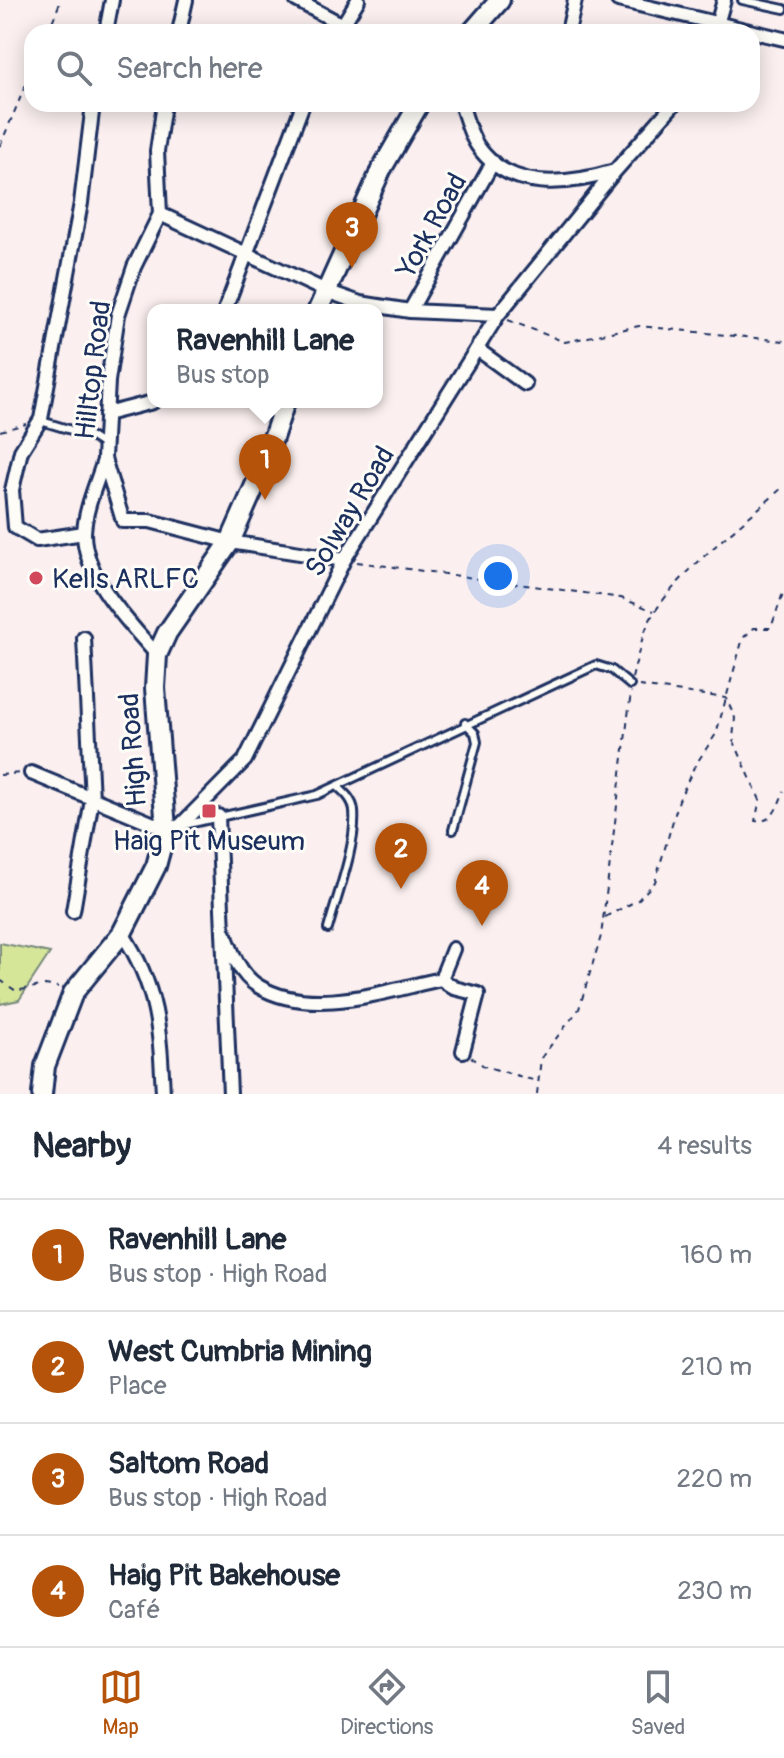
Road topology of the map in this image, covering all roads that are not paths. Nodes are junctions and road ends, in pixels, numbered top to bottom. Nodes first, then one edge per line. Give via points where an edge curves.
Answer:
1 (112, 0) edge
2 (186, 0) edge
3 (296, 0) edge
4 (358, 0) edge
5 (500, 0) edge
6 (575, 0) edge
7 (618, 0) edge
8 (724, 0) edge
9 (742, 0) edge
10 (761, 2) edge
11 (784, 9) edge
12 (108, 24) edge
13 (181, 24) edge
14 (335, 24) edge
15 (343, 24) edge
16 (479, 24) edge
17 (570, 24) edge
18 (702, 24) edge
19 (717, 24) edge
20 (760, 35) edge
21 (784, 39) edge
22 (92, 112) edge
23 (163, 112) edge
24 (300, 112) edge
25 (414, 112) edge
26 (464, 112) edge
27 (667, 112) edge
28 (493, 162) junction
29 (615, 171) junction
30 (160, 214) junction
31 (246, 255) junction
32 (326, 291) junction
33 (227, 304) edge
34 (321, 304) edge
35 (366, 304) edge
36 (383, 307) edge
37 (410, 311) junction
38 (498, 315) junction
39 (477, 349) junction
40 (525, 384) dead end
41 (147, 404) edge
42 (283, 408) edge
43 (106, 414) junction
44 (41, 420) junction
45 (105, 452) junction
46 (84, 533) junction
47 (230, 542) junction
48 (344, 560) junction
49 (84, 638) dead end
50 (157, 655) junction
51 (630, 685) road end
52 (465, 723) junction
53 (31, 773) road end
54 (337, 786) junction
55 (92, 799) junction
56 (218, 816) junction
57 (173, 827) junction
58 (453, 830) dead end
59 (73, 911) dead end
60 (328, 929) dead end
61 (122, 933) junction
62 (225, 934) junction
63 (453, 949) dead end
64 (441, 979) junction
65 (463, 1051) road end
66 (42, 1094) edge
67 (163, 1094) edge
68 (230, 1094) edge

1 - 12 street
2 - 13 street
3 - 14 street
4 - 15 street
5 - 16 street
6 - 17 street
7 - 18 street
8 - 19 street
9 - 10 lane
10 - 11 lane
20 - 21 street
22 - 44 street
23 - 30 street, Hilltop Road via 157,151
24 - 31 street
25 - 32 street via 381,170
26 - 28 street via 476,144
27 - 29 street, Solway Road
28 - 29 street via 525,179 550,184
28 - 37 street, York Road
29 - 38 street, Solway Road
30 - 31 street
30 - 43 street, Hilltop Road via 118,315
31 - 32 street
31 - 33 street
32 - 34 street
32 - 35 street
36 - 37 street
37 - 38 street
38 - 39 street, Solway Road
39 - 40 street
39 - 48 street, Solway Road
41 - 43 street
42 - 47 street, High Road
43 - 45 street, Hilltop Road
44 - 45 lane via 88,435
44 - 46 street via 21,451 12,490 15,527 37,540
45 - 46 street, Hilltop Road
45 - 47 street, Hilltop Road via 123,521 150,521
46 - 50 street via 104,587
47 - 48 street
47 - 50 street, High Road
48 - 57 street, Solway Road via 245,760
49 - 55 street
50 - 57 street, High Road via 155,688
51 - 52 lane via 596,665
52 - 54 lane
52 - 58 lane via 477,742
53 - 55 street
54 - 56 lane
54 - 60 lane via 355,809
55 - 57 street
55 - 59 street
56 - 57 lane
56 - 62 street
57 - 61 street, High Road
61 - 66 street, High Road via 75,991 45,1066
61 - 67 street via 154,1000
62 - 64 street via 235,962 256,985 310,1003
62 - 68 street
63 - 64 street
64 - 65 street via 478,994

